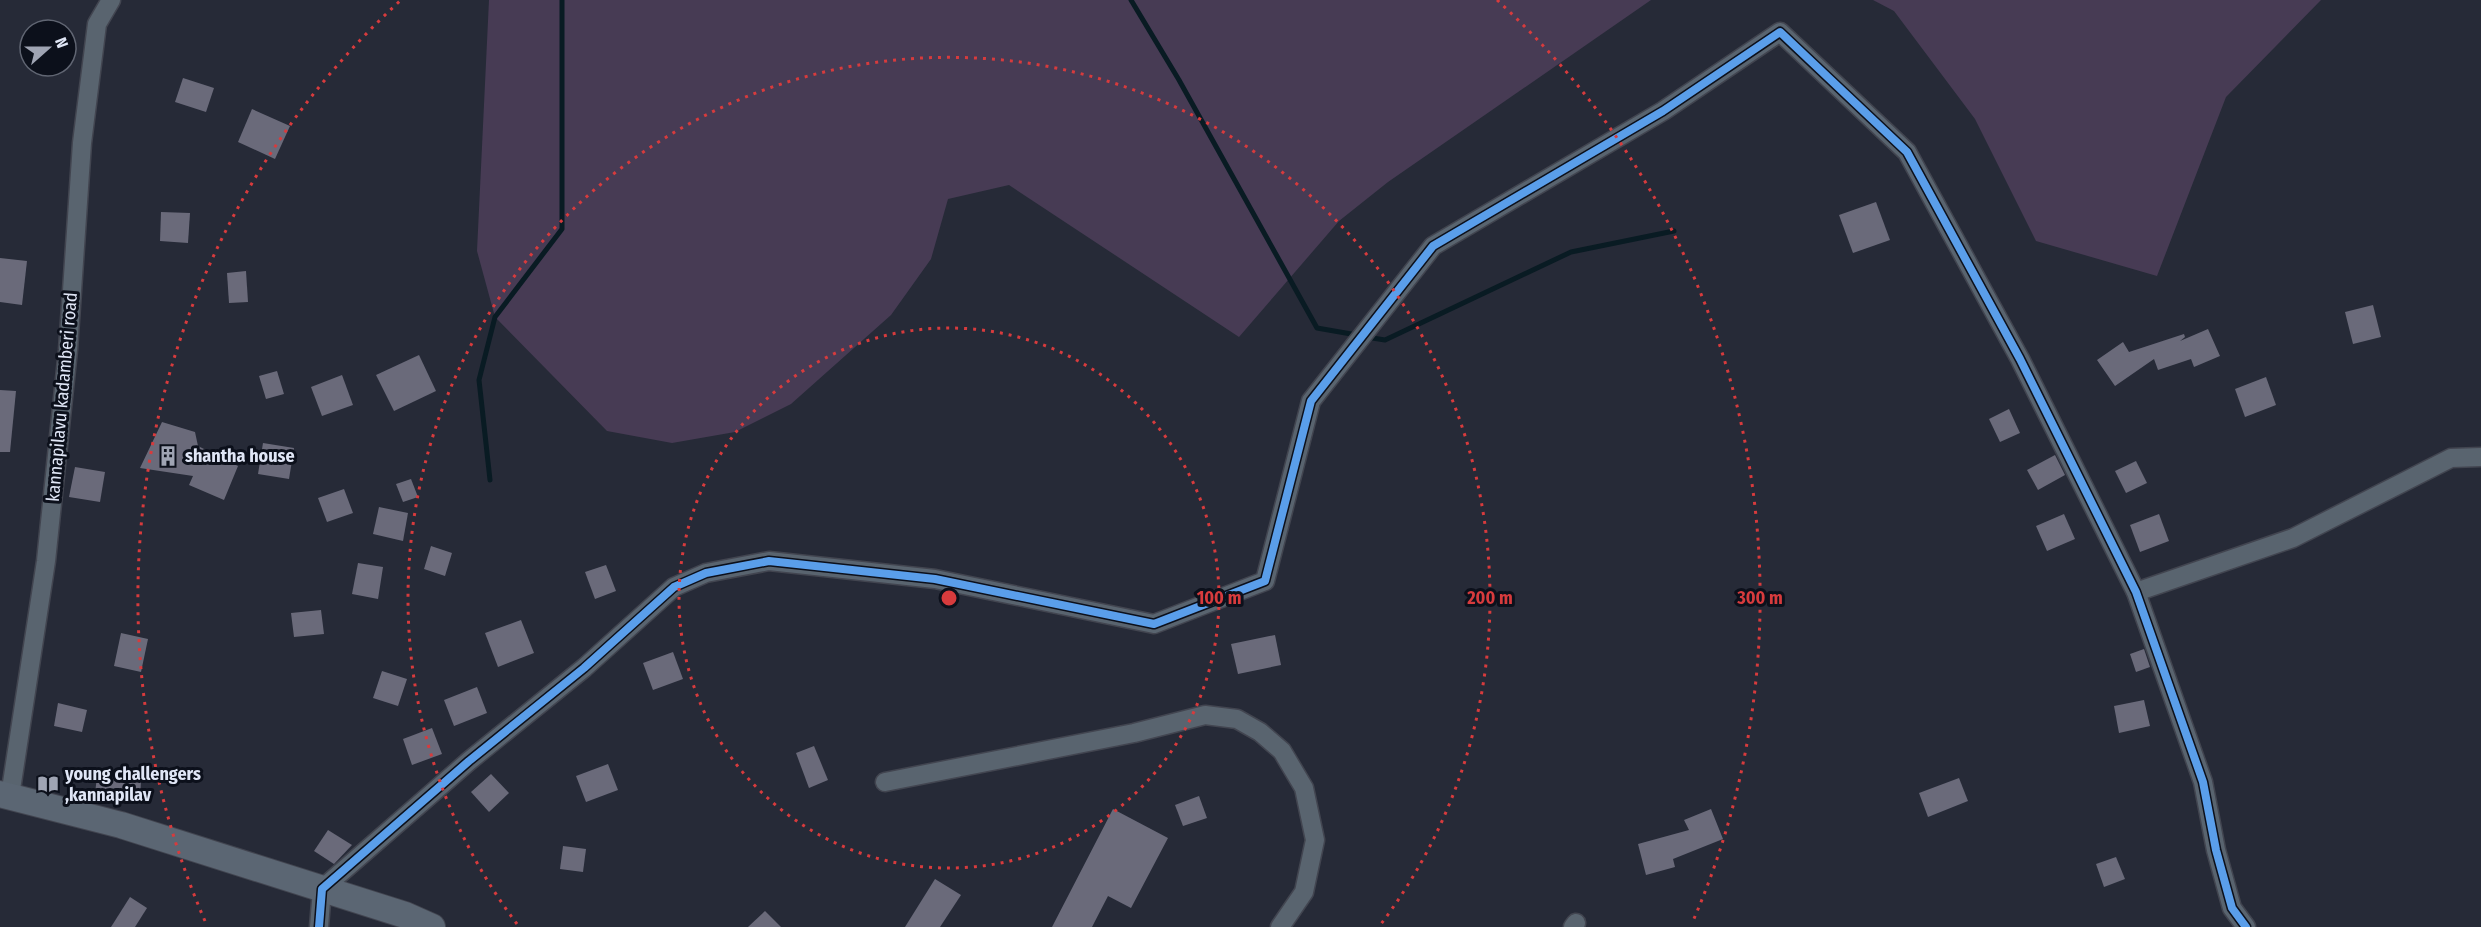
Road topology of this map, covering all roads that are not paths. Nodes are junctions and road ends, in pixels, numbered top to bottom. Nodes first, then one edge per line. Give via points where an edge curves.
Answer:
1 (111, 0) edge
2 (2481, 457) edge
3 (2136, 592) junction
4 (885, 782) dead end
5 (5, 795) edge
6 (322, 889) junction
7 (319, 927) edge
8 (432, 927) edge
9 (1280, 927) edge
10 (2246, 927) edge

1 - 5 street, kannapilavu kadamberi road via 97,24 82,143 68,350 46,561
2 - 3 street via 2451,458 2293,538
3 - 6 street via 2020,359 1907,152 1780,32 1663,111 1432,246 1311,401 1265,581 1154,624 923,578 769,561 706,573 674,587
3 - 10 street via 2203,782 2232,908
4 - 9 street via 1134,733 1205,715 1237,719 1282,751 1304,788 1315,840 1304,892
5 - 6 main road via 121,825
6 - 7 street
6 - 8 main road

